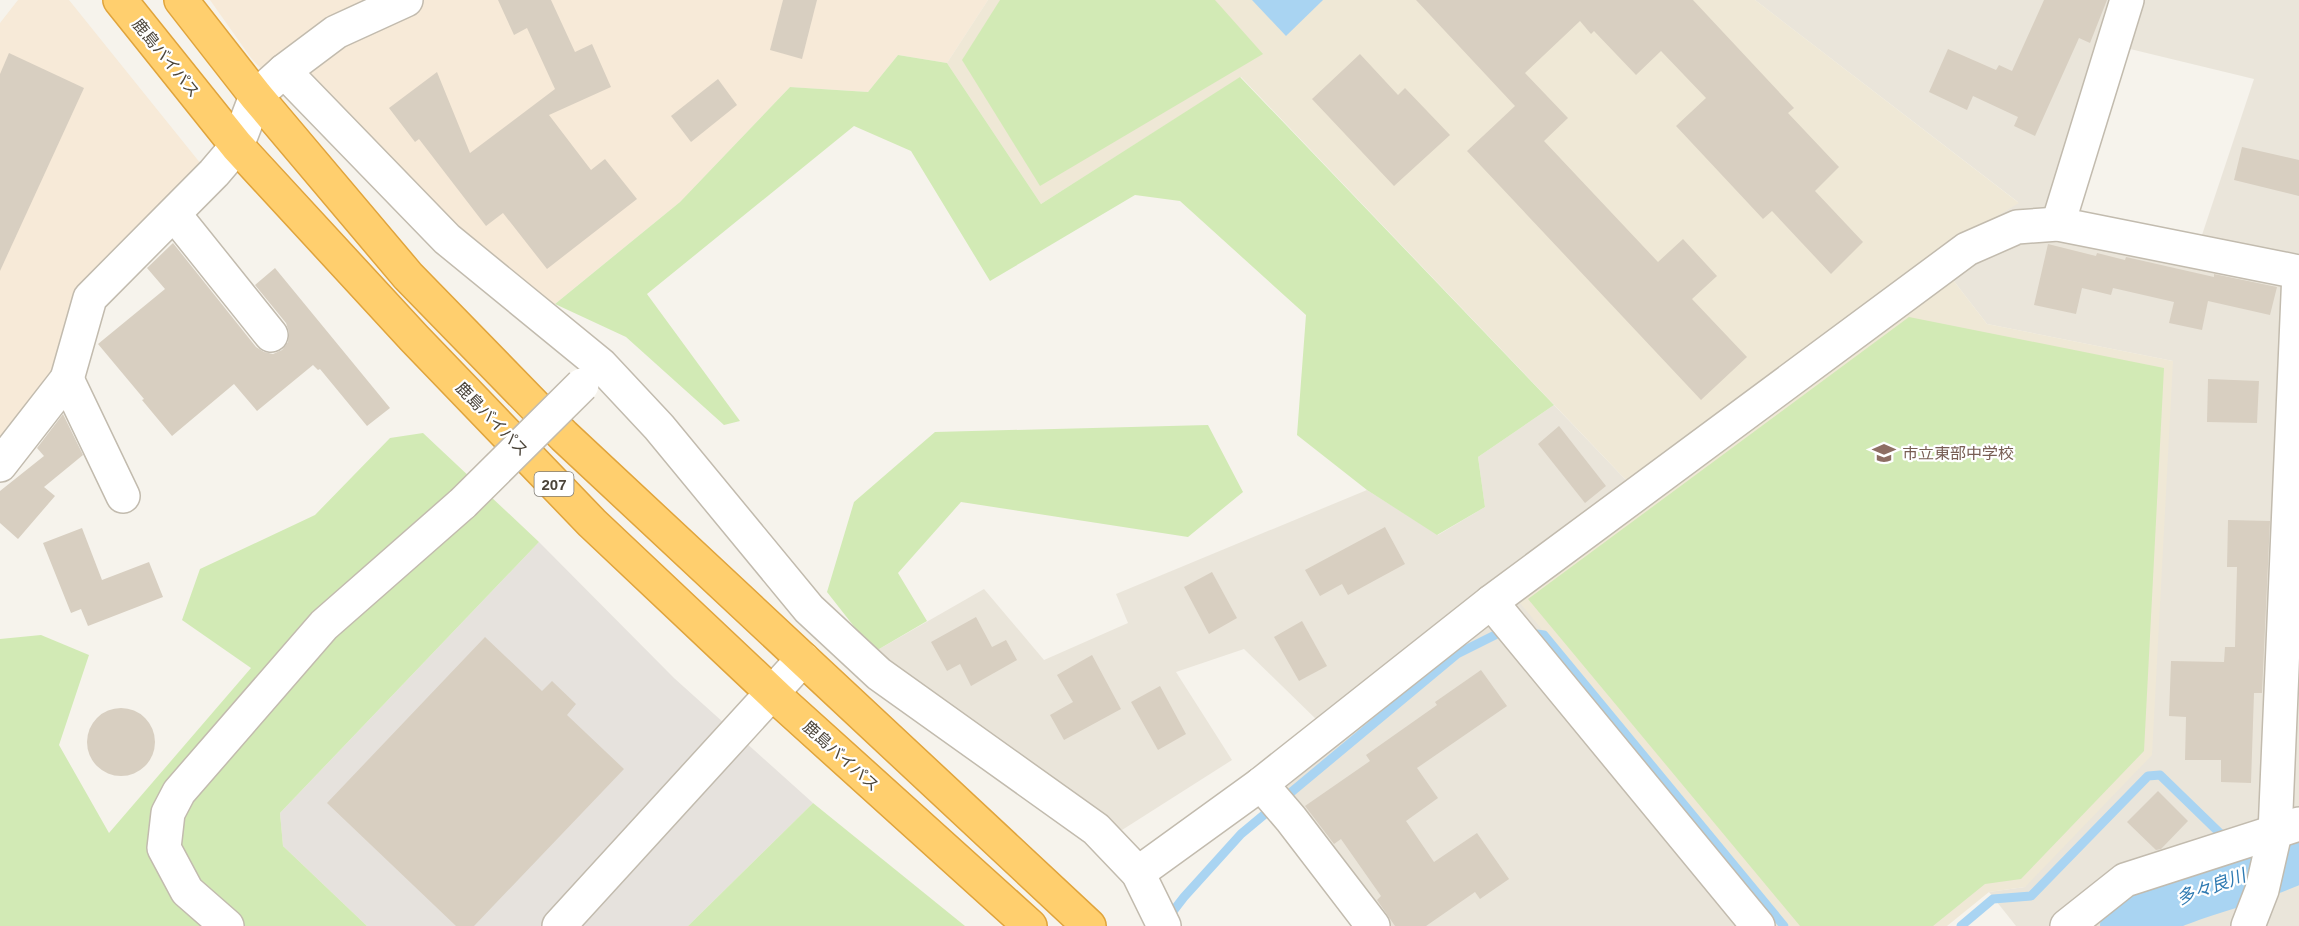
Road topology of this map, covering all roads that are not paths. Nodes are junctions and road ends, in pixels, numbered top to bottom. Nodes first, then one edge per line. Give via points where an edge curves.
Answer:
1 (120, 0) edge
2 (181, 0) edge
3 (406, 0) edge
4 (2127, 0) edge
5 (284, 71) junction
6 (256, 96) junction
7 (237, 146) junction
8 (174, 214) junction
9 (2058, 225) junction
10 (2299, 272) edge
11 (271, 335) dead end
12 (592, 375) junction
13 (67, 379) junction
14 (0, 465) edge
15 (123, 496) dead end
16 (1507, 622) junction
17 (803, 659) junction
18 (772, 693) junction
19 (1261, 784) junction
20 (2262, 837) edge
21 (1138, 873) junction
22 (214, 922) edge
23 (559, 926) edge
24 (1030, 926) edge
25 (1089, 926) edge
26 (1164, 926) edge
27 (1373, 926) edge
28 (1758, 926) edge
29 (2067, 926) edge
30 (2248, 926) edge

1 - 7 highway, 鹿島バイパス / 207
2 - 6 highway, 207
3 - 5 street via 336,32
4 - 9 street
5 - 6 street
5 - 12 street via 447,239
6 - 7 street
6 - 17 highway, 207 via 424,293 564,436
7 - 8 street
7 - 18 highway, 鹿島バイパス / 207 via 592,523
8 - 11 street
8 - 13 street via 90,298
9 - 10 street
9 - 16 street via 2017,227 1967,249
10 - 20 street
12 - 21 street via 659,427 809,609 879,674 1096,829
12 - 22 street, bridge via 463,503 324,625 179,792 168,813 164,848 187,891
13 - 14 street
13 - 15 street
16 - 19 street
16 - 28 street
17 - 18 street
17 - 25 highway, 207
18 - 23 street
18 - 24 highway, 鹿島バイパス / 207
19 - 21 street
19 - 27 street
20 - 29 street via 2125,880
20 - 30 street via 2262,890
21 - 26 street

